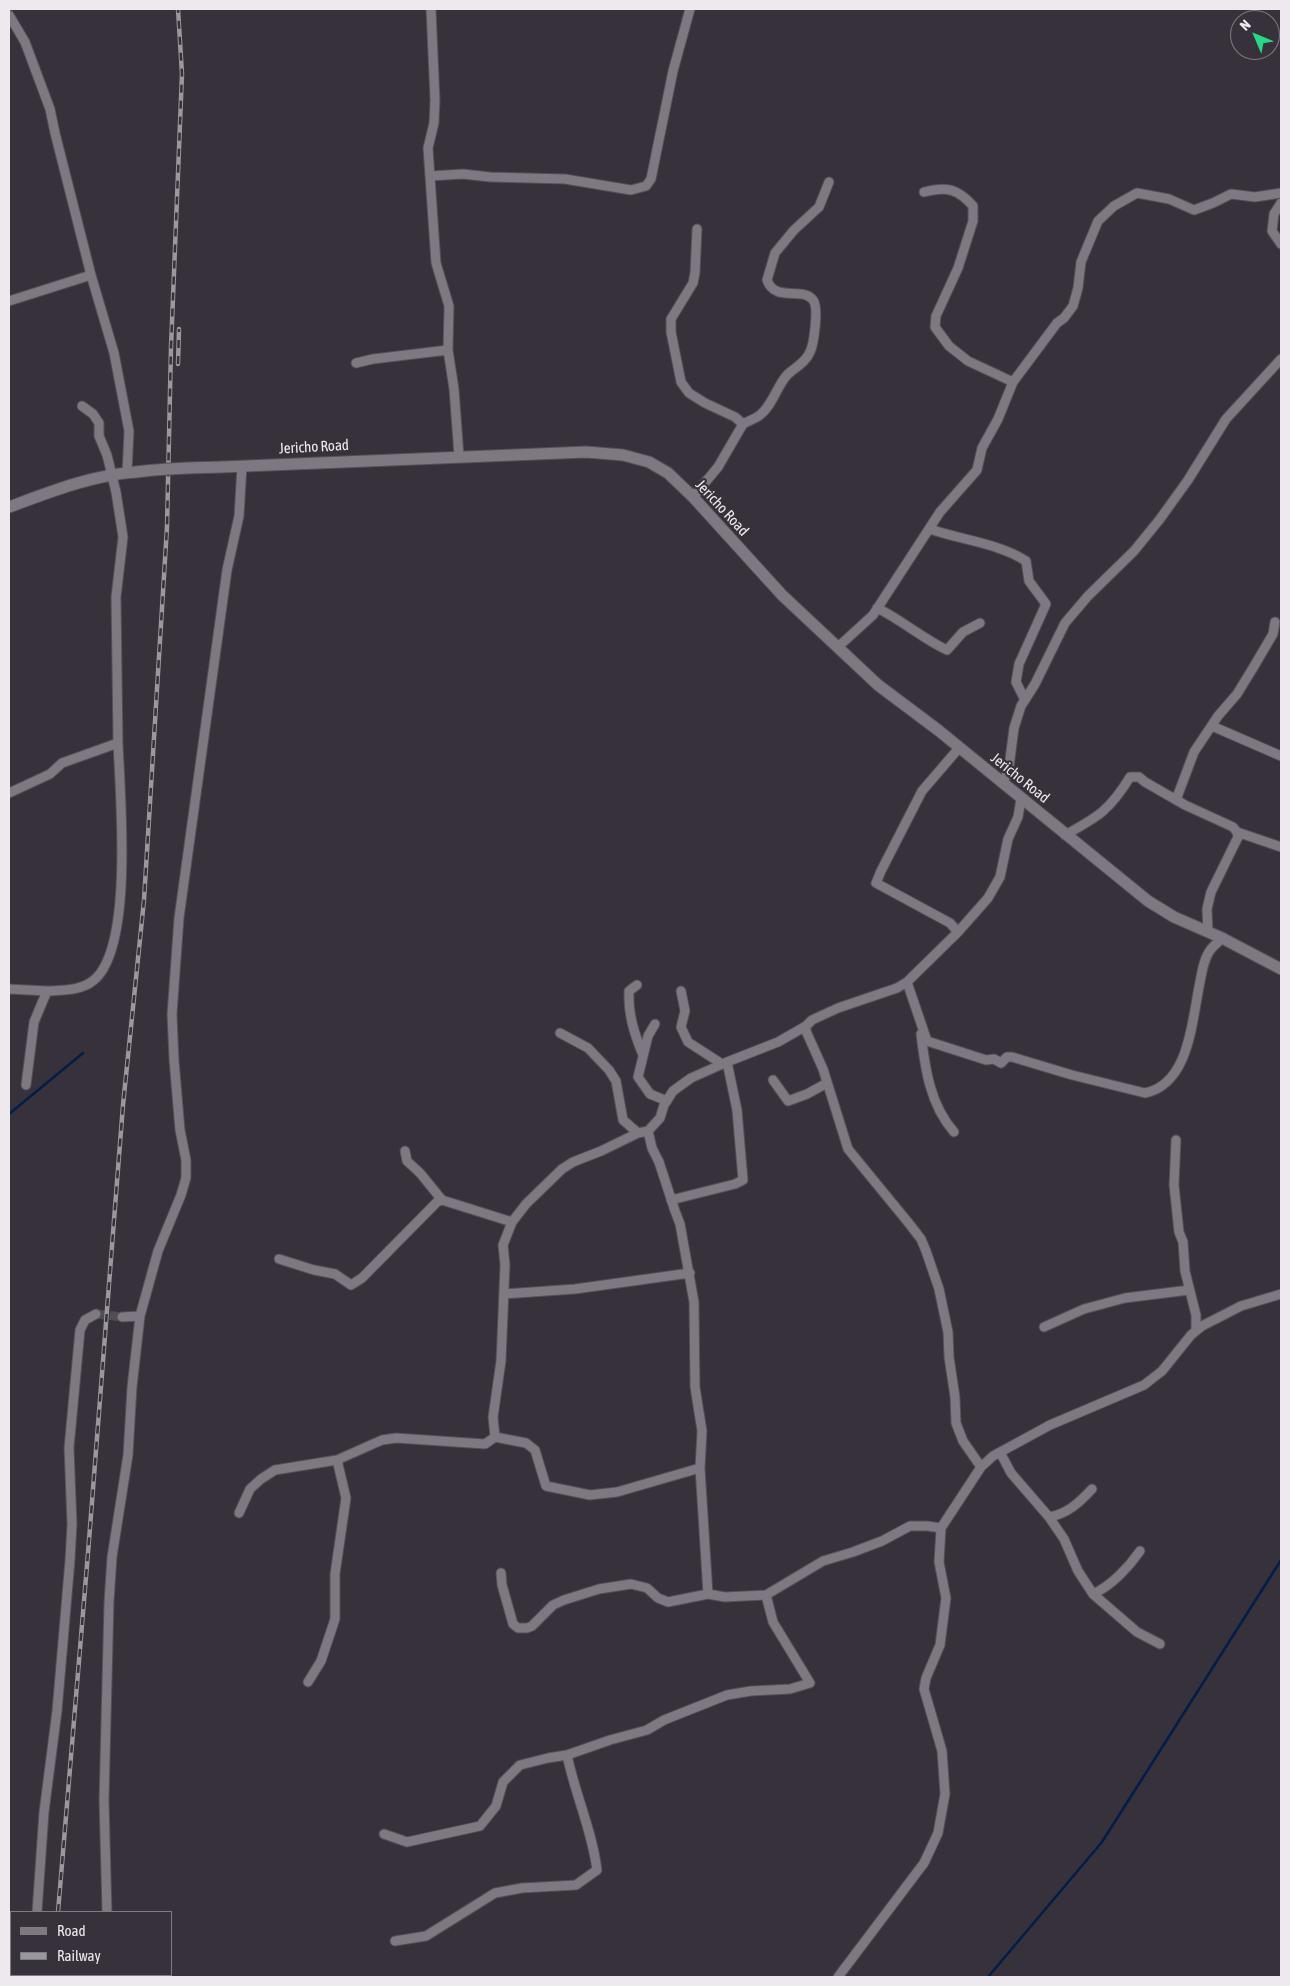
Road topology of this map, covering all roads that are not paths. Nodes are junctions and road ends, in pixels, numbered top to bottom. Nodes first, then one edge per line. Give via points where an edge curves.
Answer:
1 (431, 9) edge
2 (690, 9) edge
3 (9, 15) edge
4 (430, 176) junction
5 (829, 182) dead end
6 (924, 192) dead end
7 (1281, 194) edge
8 (1281, 203) edge
9 (697, 229) dead end
10 (1281, 244) edge
11 (91, 275) junction
12 (9, 302) edge
13 (448, 350) junction
14 (1281, 359) edge
15 (356, 363) dead end
16 (1014, 382) junction
17 (82, 406) dead end
18 (743, 424) junction
19 (459, 456) junction
20 (242, 466) junction
21 (131, 472) junction
22 (112, 475) junction
23 (693, 497) junction
24 (9, 507) edge
25 (930, 528) junction
26 (877, 608) junction
27 (1275, 622) dead end
28 (980, 623) dead end
29 (838, 647) junction
30 (1025, 700) junction
31 (1212, 726) junction
32 (118, 743) junction
33 (959, 748) junction
34 (1281, 756) edge
35 (1003, 784) junction
36 (9, 793) edge
37 (1021, 799) junction
38 (1176, 800) junction
39 (1236, 832) junction
40 (1065, 835) junction
41 (1281, 847) edge
42 (958, 932) junction
43 (1208, 932) junction
44 (1222, 938) junction
45 (1281, 969) edge
46 (907, 982) junction
47 (637, 985) dead end
48 (9, 989) edge
49 (47, 991) junction
50 (680, 992) dead end
51 (919, 1016) junction
52 (655, 1024) dead end
53 (806, 1026) junction
54 (560, 1034) dead end
55 (644, 1055) junction
56 (724, 1063) junction
57 (773, 1080) dead end
58 (827, 1083) junction
59 (26, 1085) dead end
60 (667, 1101) junction
61 (648, 1130) junction
62 (954, 1132) dead end
63 (638, 1133) junction
64 (1176, 1140) dead end
65 (405, 1152) dead end
66 (442, 1200) junction
67 (671, 1200) junction
68 (512, 1222) junction
69 (279, 1259) dead end
70 (690, 1274) junction
71 (1189, 1290) junction
72 (504, 1294) junction
73 (1281, 1294) edge
74 (96, 1314) dead end
75 (140, 1316) junction
76 (122, 1317) tunnel mouth
77 (1044, 1326) dead end
78 (1196, 1330) junction
79 (494, 1437) junction
80 (1000, 1452) junction
81 (337, 1460) junction
82 (981, 1467) junction
83 (700, 1468) junction
84 (1092, 1489) dead end
85 (239, 1513) dead end
86 (1049, 1517) junction
87 (941, 1528) junction
88 (1140, 1551) dead end
89 (502, 1574) dead end
90 (708, 1594) junction
91 (1093, 1594) junction
92 (766, 1595) junction
93 (1160, 1644) dead end
94 (308, 1682) dead end
95 (567, 1755) junction
96 (384, 1834) dead end
97 (37, 1911) edge
98 (107, 1911) edge
99 (395, 1941) dead end
100 (838, 1977) edge

1 - 4 street via 435,100 428,148
2 - 4 street via 651,178 646,186 631,190 565,179 463,174
3 - 11 street via 25,42 50,109
4 - 13 street via 436,263 449,306
5 - 18 street via 819,207 775,253 767,280 773,289 781,293 801,294 814,301 817,310 811,352 788,375 760,415
6 - 16 street via 945,188 958,192 973,206 974,221 958,268 936,316 935,327 968,361
7 - 16 street via 1255,197 1231,194 1194,210 1169,199 1137,193 1114,206 1098,220 1081,262 1073,306
8 - 10 street via 1274,214 1272,231
9 - 18 street via 693,283 671,319 681,382 689,393
11 - 12 street
11 - 21 street via 114,353 129,431
13 - 15 street
13 - 19 street
14 - 30 street via 1226,419 1188,480 1134,551 1065,623
16 - 25 street via 982,448 977,470
17 - 22 street via 99,423 99,436
18 - 23 street via 718,467
19 - 20 street, Jericho Road
19 - 23 street, Jericho Road via 586,452 623,455 648,462 668,473
20 - 21 street, Jericho Road, bridge
20 - 75 street via 239,516 226,570 179,918 172,1014 186,1178 158,1251
21 - 22 street, Jericho Road
22 - 24 street, Jericho Road
22 - 32 street via 123,537 116,597
23 - 29 street, Jericho Road via 782,595
25 - 26 street
25 - 30 street via 1026,561 1029,581 1046,604 1019,664 1016,682
26 - 28 street via 947,650 962,632
26 - 29 street
27 - 31 street via 1273,634 1253,668
29 - 33 street, Jericho Road via 878,685
30 - 35 street via 1014,728 1009,767
31 - 34 street
31 - 38 street via 1194,752
32 - 36 street via 62,763 50,774
32 - 49 street via 121,892 117,930 110,955 104,969 87,985
33 - 35 street, Jericho Road
33 - 42 street via 922,791 876,883 950,922
35 - 37 street, Jericho Road
37 - 40 street, Jericho Road
37 - 42 street via 1018,817 1008,839 1004,866 995,887
38 - 39 street via 1233,827
38 - 40 street via 1139,777 1130,777 1099,816
39 - 41 street
39 - 43 street via 1238,837 1211,892 1207,909
40 - 43 street, Jericho Road via 1148,901
42 - 46 street
43 - 44 street, Jericho Road
44 - 45 street, Jericho Road
44 - 51 street via 1211,949 1203,968 1184,1055 1177,1071 1154,1091 1145,1093 1012,1057 1001,1063 986,1060 927,1041
46 - 51 street
46 - 53 street via 838,1008
47 - 55 street via 629,991 628,1007 634,1035
48 - 49 street
49 - 59 street via 34,1022
50 - 56 street via 685,1011 681,1027 688,1042
51 - 62 street via 927,1076 944,1121
52 - 55 street via 648,1036
53 - 56 street via 778,1042
53 - 58 street
54 - 63 street via 588,1048 609,1070 616,1080 623,1120
55 - 60 street via 638,1077 650,1094
56 - 60 street via 691,1078 673,1091
56 - 67 street via 737,1110 743,1180
57 - 58 street via 788,1101
58 - 82 street via 848,1149 907,1221 926,1251 939,1289 948,1332 958,1431
60 - 61 street via 660,1118
61 - 63 street
61 - 67 street
63 - 68 street via 562,1169
64 - 71 street via 1174,1185
65 - 66 street via 407,1161
66 - 68 street
66 - 69 street via 353,1285 334,1274
67 - 70 street via 680,1224
68 - 72 street via 503,1245
70 - 72 street via 575,1289
70 - 83 street via 694,1302 695,1387 702,1431
71 - 77 street via 1125,1298 1084,1309
71 - 78 street via 1196,1315
72 - 79 street
73 - 78 street via 1222,1314
74 - 97 street via 85,1320 80,1330 68,1448 72,1524 70,1560
75 - 76 street
75 - 98 street via 128,1455 108,1602 104,1818
78 - 80 street via 1162,1371 1144,1385 1076,1412
79 - 81 street via 485,1444 396,1438 382,1440
79 - 83 street via 526,1443 535,1450 546,1486 580,1494 616,1492
80 - 82 street
80 - 86 street via 1011,1472
81 - 85 street via 275,1470 250,1490
81 - 94 street via 346,1498 335,1574 334,1619 321,1661
82 - 87 street
83 - 90 street
84 - 86 street via 1075,1506
86 - 91 street
87 - 92 street via 910,1526 882,1541 823,1561
87 - 100 street via 939,1562 946,1598 940,1645 924,1689 942,1750 945,1794 938,1833 924,1863
88 - 91 street via 1101,1591
89 - 90 street via 511,1618 518,1628 532,1626 553,1605 599,1589 639,1585 668,1602
90 - 92 street via 725,1597
91 - 93 street via 1137,1632
92 - 95 street via 773,1622 810,1683 790,1689 727,1695 647,1730
95 - 96 street via 520,1765 503,1782 496,1806 480,1826 407,1842
95 - 99 street via 594,1848 597,1870 576,1885 495,1892 426,1936

